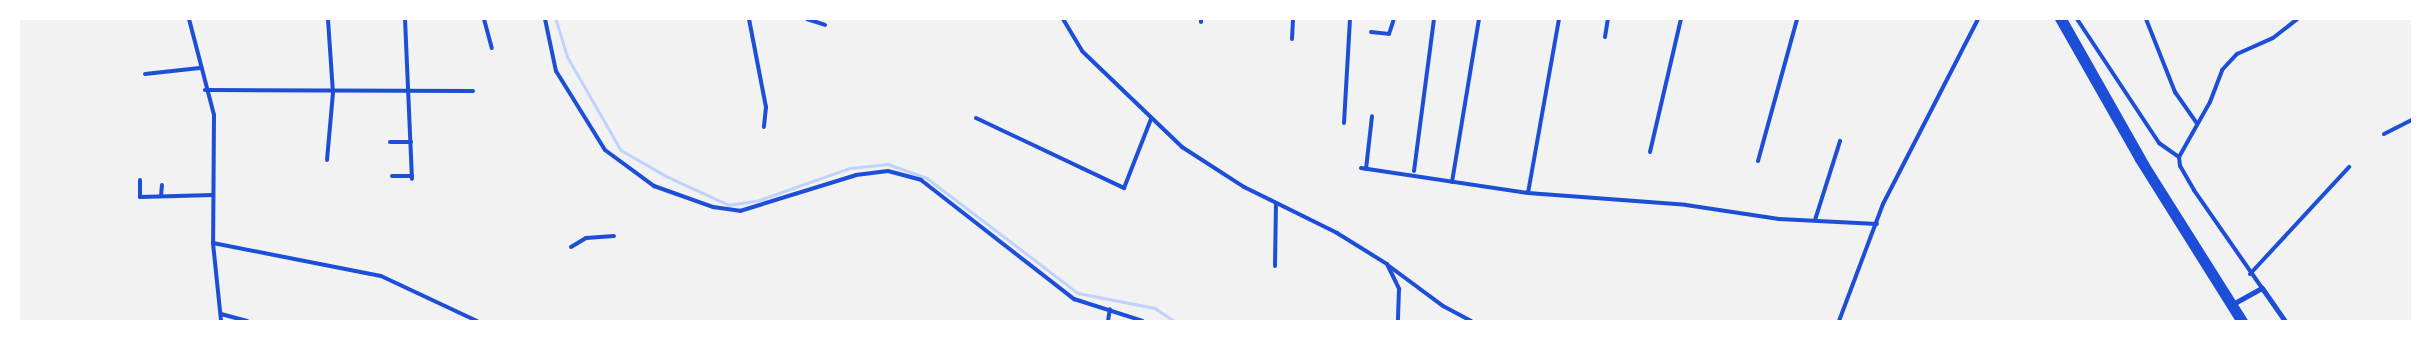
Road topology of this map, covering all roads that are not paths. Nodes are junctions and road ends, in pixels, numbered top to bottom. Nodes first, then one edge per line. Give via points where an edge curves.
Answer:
1 (189, 19) edge
2 (328, 19) edge
3 (405, 19) edge
4 (484, 19) edge
5 (545, 19) edge
6 (749, 19) edge
7 (807, 19) edge
8 (1063, 19) edge
9 (1293, 19) edge
10 (1350, 19) edge
11 (1394, 19) edge
12 (1434, 19) edge
13 (1480, 19) edge
14 (1558, 19) edge
15 (1608, 19) edge
16 (1681, 19) edge
17 (1796, 19) edge
18 (1978, 19) edge
19 (2058, 19) edge
20 (2064, 19) edge
21 (2077, 19) edge
22 (2146, 19) edge
23 (2297, 19) edge
24 (825, 25) dead end
25 (1371, 32) dead end
26 (1605, 37) dead end
27 (1292, 39) dead end
28 (492, 48) dead end
29 (200, 68) junction
30 (145, 74) dead end
31 (205, 90) junction
32 (410, 91) junction
33 (473, 91) dead end
34 (333, 93) junction
35 (1372, 116) dead end
36 (976, 118) dead end
37 (1151, 119) junction
38 (2412, 120) edge
39 (2196, 122) junction
40 (1344, 123) dead end
41 (764, 127) dead end
42 (2384, 134) dead end
43 (1840, 141) dead end
44 (390, 142) dead end
45 (411, 142) junction
46 (1650, 152) dead end
47 (2179, 157) junction
48 (328, 160) dead end
49 (1758, 162) dead end
50 (2349, 167) dead end
51 (1414, 171) dead end
52 (392, 176) dead end
53 (140, 180) dead end
54 (1452, 182) junction
55 (162, 185) dead end
56 (1528, 193) junction
57 (213, 195) junction
58 (162, 196) junction
59 (1276, 204) junction
60 (1816, 220) junction
61 (1877, 224) junction
62 (614, 236) dead end
63 (213, 243) junction
64 (571, 247) dead end
65 (1387, 264) junction
66 (1275, 266) dead end
67 (2250, 274) junction
68 (2262, 288) junction
69 (2231, 304) junction
70 (1110, 309) junction
71 (221, 314) junction
72 (221, 321) edge
73 (247, 321) edge
74 (477, 321) edge
75 (1108, 321) edge
76 (1143, 321) edge
77 (1398, 321) edge
78 (1471, 321) edge
79 (1839, 321) edge
80 (2239, 321) edge
81 (2245, 321) edge
82 (2284, 321) edge

1 - 29 street
2 - 34 street
3 - 32 street
4 - 28 street
5 - 70 street via 556,71 605,150 654,186 713,207 740,211 856,176 888,170 921,180 1074,299
6 - 41 street via 766,107
7 - 24 street
8 - 37 street via 1082,51
9 - 27 street
10 - 40 street
11 - 25 street via 1389,34
12 - 51 street
13 - 54 street
14 - 56 street
15 - 26 street
16 - 46 street
17 - 49 street
18 - 61 street via 1914,142
19 - 69 main road via 2138,160
20 - 69 main road via 2146,164
21 - 47 street via 2159,143
22 - 39 street via 2175,92
23 - 39 street via 2273,38 2237,54 2222,70 2210,102
29 - 30 street
29 - 31 street
31 - 34 street
31 - 57 street via 214,116
32 - 33 street
32 - 34 street
32 - 45 street
34 - 48 street
35 - 54 street via 1364,169
36 - 37 street via 1124,188
37 - 59 street via 1182,147 1244,188
38 - 42 street
39 - 47 street
43 - 60 street
44 - 45 street
45 - 52 street via 412,177
47 - 67 street via 2180,166 2194,190
50 - 67 street
53 - 58 street via 140,197
54 - 56 street
55 - 58 street
56 - 60 street
57 - 58 street
57 - 63 street
59 - 65 street via 1337,233
59 - 66 street
60 - 61 street
61 - 79 street
62 - 64 street via 586,238
63 - 71 street
63 - 74 street via 381,276
65 - 77 street via 1399,289
65 - 78 street via 1443,306
67 - 68 street
68 - 69 street
68 - 82 street
69 - 80 main road
69 - 81 main road
70 - 75 street
70 - 76 street
71 - 72 street
71 - 73 street

